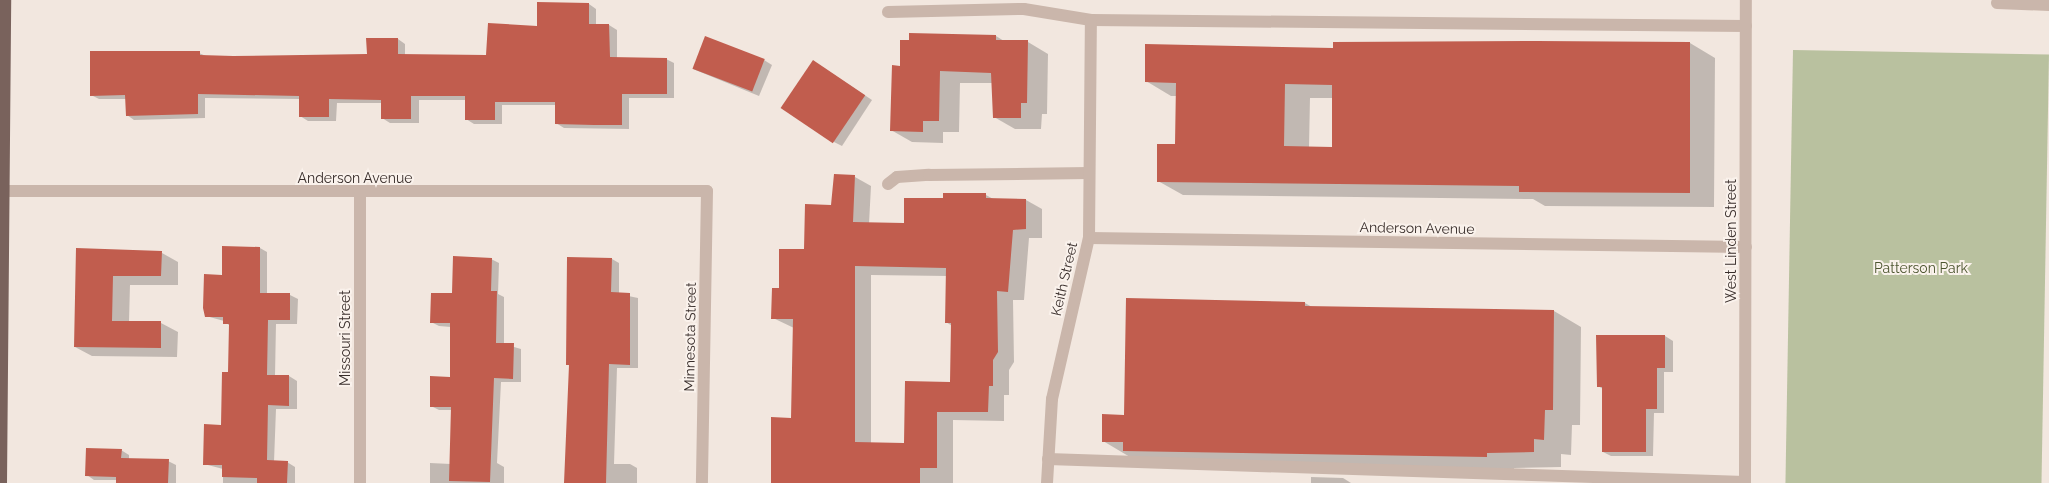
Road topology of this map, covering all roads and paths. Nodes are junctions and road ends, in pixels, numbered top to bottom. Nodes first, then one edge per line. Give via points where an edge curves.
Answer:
1 (5, 0) edge
2 (1746, 0) edge
3 (1997, 3) dead end
4 (2049, 5) edge
5 (888, 12) dead end
6 (1091, 20) junction
7 (1746, 26) junction
8 (2, 58) edge
9 (1089, 173) junction
10 (888, 184) dead end
11 (3, 191) junction
12 (707, 191) joint
13 (360, 194) junction
14 (1, 218) edge
15 (1089, 238) junction
16 (1746, 247) junction
17 (0, 439) edge
18 (1048, 459) junction
19 (1745, 482) edge
20 (0, 483) edge
21 (360, 483) edge
22 (702, 483) edge
23 (1047, 483) edge

1 - 8 main road
2 - 7 street, West Linden Street
3 - 4 street
5 - 6 street via 1024,9
6 - 7 street
6 - 9 street, Keith Street
7 - 16 street, West Linden Street
8 - 11 main road
9 - 10 street via 929,175 897,177
9 - 15 street, Keith Street
11 - 13 street, Anderson Avenue
11 - 14 main road
12 - 13 street, Anderson Avenue
12 - 22 street, Minnesota Street
13 - 21 street, Missouri Street
14 - 17 main road
15 - 16 street, Anderson Avenue
15 - 18 street, Keith Street via 1055,382
16 - 19 street, West Linden Street
17 - 20 main road
18 - 19 street
18 - 23 street, Keith Street

